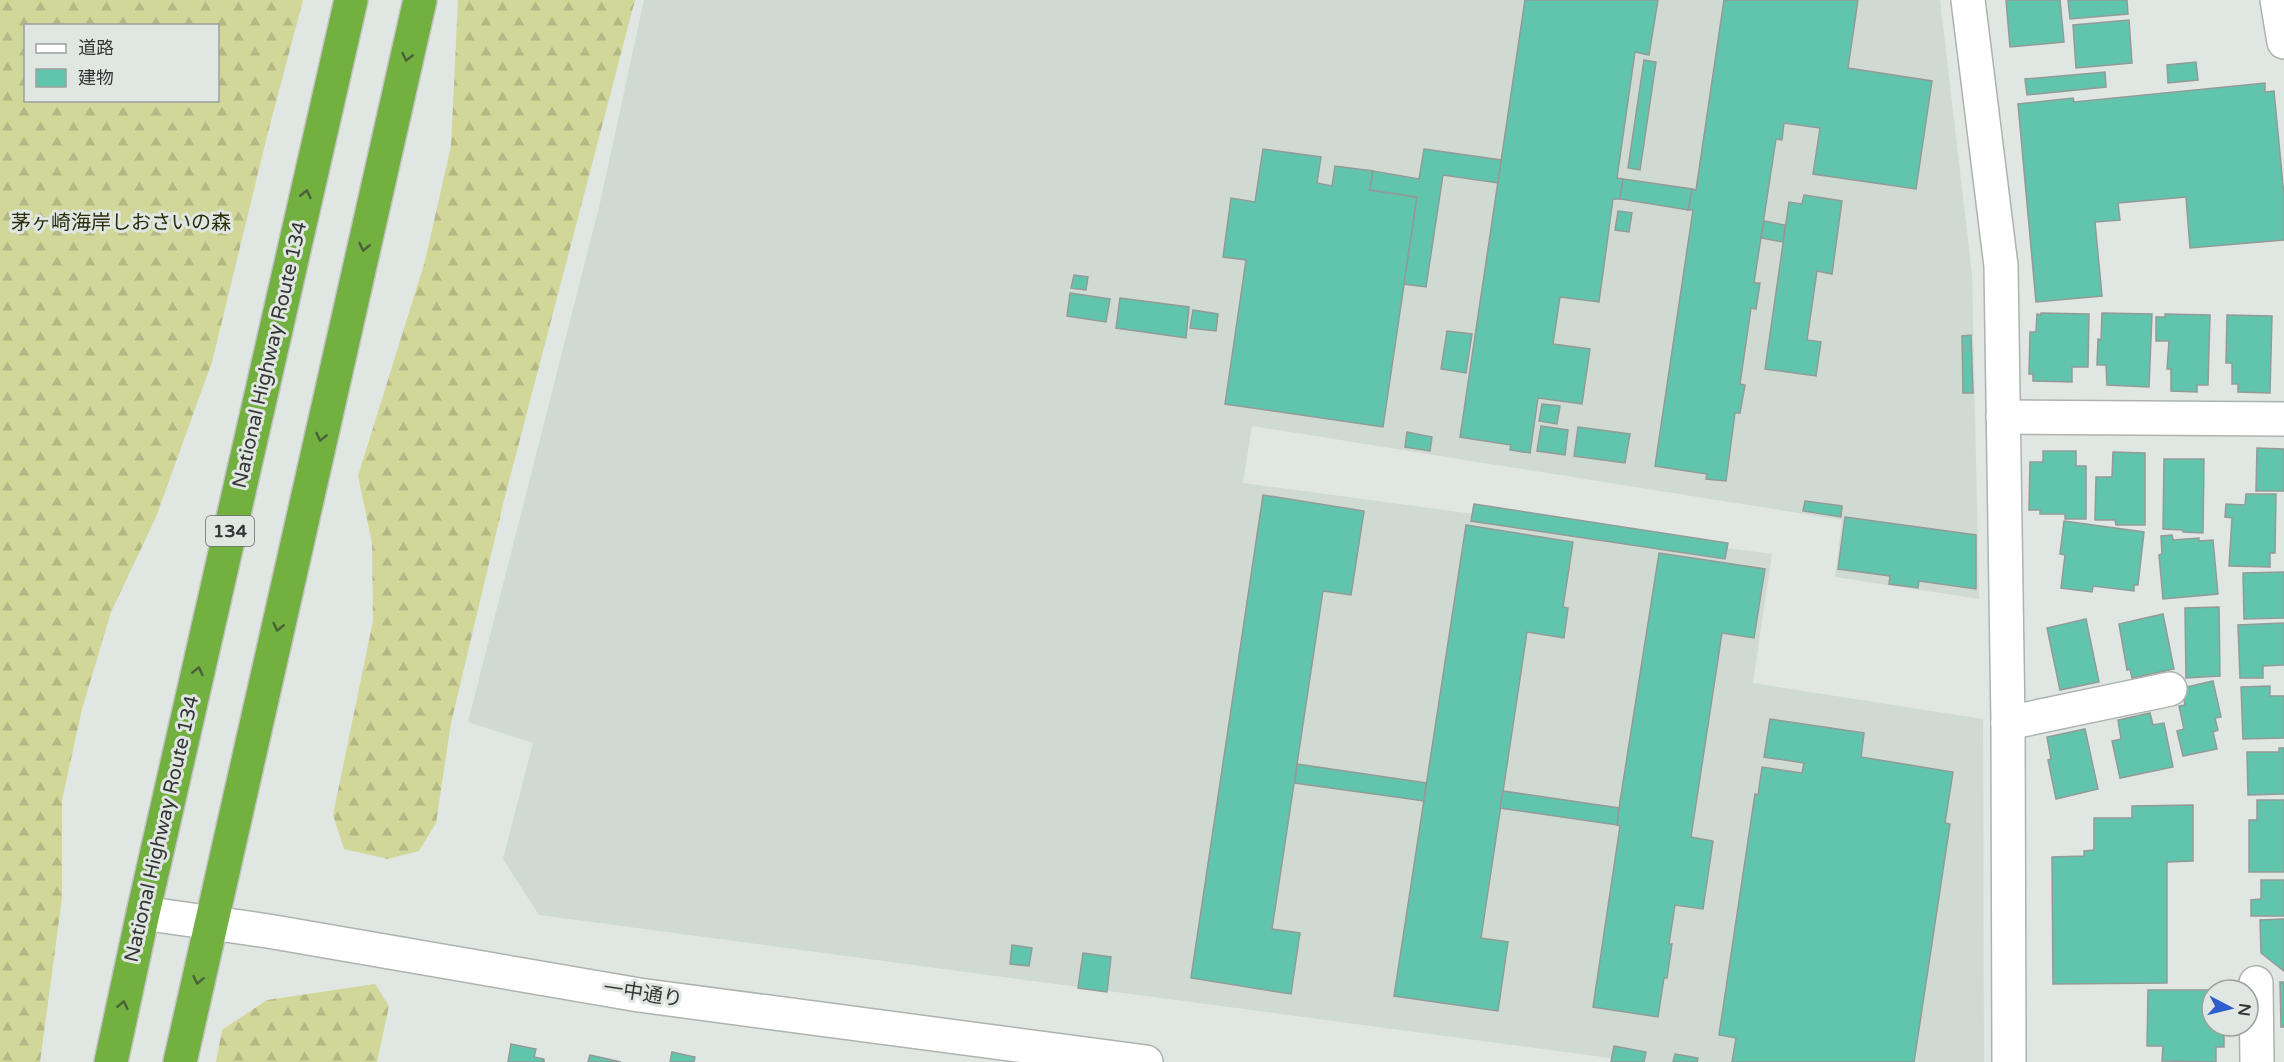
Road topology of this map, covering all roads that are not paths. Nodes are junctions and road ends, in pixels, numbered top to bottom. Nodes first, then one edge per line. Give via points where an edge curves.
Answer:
1 (351, 0) edge
2 (420, 0) edge
3 (1968, 0) edge
4 (2277, 0) edge
5 (2284, 42) edge
6 (2003, 417) junction
7 (2284, 419) edge
8 (2169, 689) dead end
9 (2008, 723) junction
10 (143, 913) junction
11 (210, 923) junction
12 (2257, 1038) edge
13 (971, 1051) edge
14 (111, 1062) edge
15 (180, 1062) edge
16 (1146, 1062) edge
17 (2009, 1062) edge
18 (2258, 1062) edge

10 -> 1 highway, National Highway Route 134 / 134
2 -> 11 highway
3 - 6 street via 2001,266
4 - 5 street
6 - 7 street
6 - 9 street
8 - 9 street
9 - 17 street
10 - 11 street, 一中通り
14 -> 10 highway, National Highway Route 134 / 134
11 - 13 street, 一中通り
11 -> 15 highway
12 - 18 street
13 - 16 street, 一中通り

